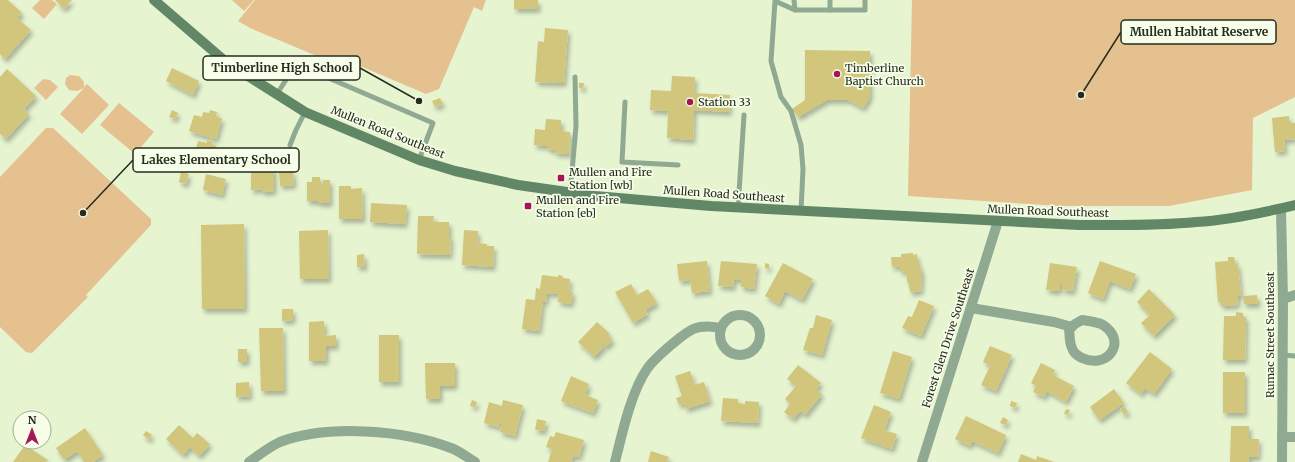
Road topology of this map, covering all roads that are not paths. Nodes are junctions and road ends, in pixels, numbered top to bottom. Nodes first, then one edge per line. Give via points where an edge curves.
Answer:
1 (154, 0) edge
2 (794, 0) edge
3 (830, 0) edge
4 (865, 0) edge
5 (794, 10) junction
6 (830, 10) junction
7 (575, 77) dead end
8 (277, 94) junction
9 (626, 102) dead end
10 (305, 112) junction
11 (744, 115) dead end
12 (290, 145) dead end
13 (419, 160) junction
14 (678, 165) dead end
15 (570, 194) junction
16 (1295, 205) edge
17 (738, 208) junction
18 (1280, 209) junction
19 (801, 211) junction
20 (998, 221) junction
21 (1295, 295) edge
22 (1283, 299) junction
23 (971, 308) junction
24 (1072, 327) junction
25 (720, 328) junction
26 (1283, 355) junction
27 (1295, 356) edge
28 (1282, 437) junction
29 (1295, 437) edge
30 (249, 462) edge
31 (475, 462) edge
32 (614, 462) edge
33 (922, 462) edge
34 (1282, 462) edge

1 - 8 street, Mullen Road Southeast via 226,62
2 - 5 lane
3 - 6 lane
4 - 6 lane via 865,10
5 - 6 lane
5 - 19 lane via 775,1 772,62 781,97 791,111 801,146
7 - 15 lane via 576,126
8 - 10 street, Mullen Road Southeast
8 - 13 lane via 296,64 433,123
9 - 14 lane via 622,162
10 - 12 lane
10 - 13 street, Mullen Road Southeast
11 - 17 lane
13 - 15 street, Mullen Road Southeast via 470,175
15 - 17 street, Mullen Road Southeast
16 - 18 street, Mullen Road Southeast
17 - 19 street, Mullen Road Southeast
18 - 20 street, Mullen Road Southeast via 1217,220 1138,225
18 - 22 street, Rumac Street Southeast
19 - 20 street, Mullen Road Southeast
20 - 23 street, Forest Glen Drive Southeast
21 - 22 street
22 - 26 street, Rumac Street Southeast
23 - 24 street
23 - 33 street, Forest Glen Drive Southeast
24 - 24 street via 1082,320 1103,325 1114,340 1114,350 1102,360 1090,362 1079,356 1072,348 1069,329
25 - 25 street via 720,341 733,354 752,352 759,342 757,323 746,315 734,315
25 - 32 street via 695,328 684,334 648,367 639,382
26 - 27 lane
26 - 28 street, Rumac Street Southeast
28 - 29 street
28 - 34 street, Rumac Street Southeast
30 - 31 street via 280,443 310,435 364,432 425,439 453,449

